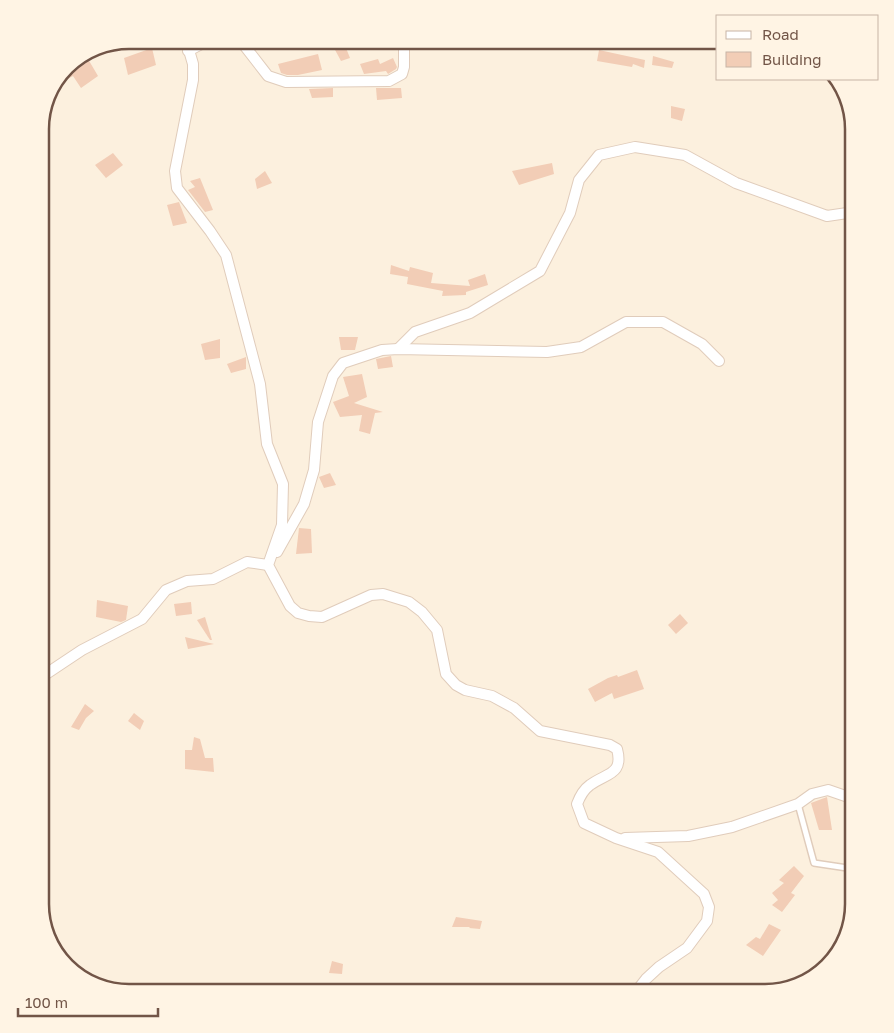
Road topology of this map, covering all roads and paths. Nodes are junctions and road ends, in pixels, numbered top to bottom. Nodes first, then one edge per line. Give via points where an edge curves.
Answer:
1 (192, 49) edge
2 (247, 49) edge
3 (404, 49) edge
4 (188, 51) joint
5 (845, 213) edge
6 (398, 349) junction
7 (719, 361) dead end
8 (268, 565) junction
9 (49, 672) edge
10 (845, 796) edge
11 (798, 804) junction
12 (616, 838) junction
13 (845, 868) edge
14 (642, 984) edge

1 - 4 street
2 - 3 street via 268,76 286,82 389,81 402,74
4 - 8 street via 193,64 193,80 175,170 177,188 226,255 260,384 267,444 283,484 282,525
5 - 6 street via 827,216 736,182 685,155 635,147 599,155 579,180 570,213 540,271 470,312 415,332
6 - 7 street via 547,352 581,347 626,322 663,322 702,344
6 - 8 street via 382,350 343,363 333,376 318,422 314,470 304,504
8 - 9 street via 247,562 213,579 187,582 166,590 142,619 82,650
8 - 12 street via 290,606 309,616 322,617 371,595 383,594 409,602 437,630 446,674 456,685 492,696 514,708 540,731 617,749 618,766 612,773 590,784 577,804 584,822
10 - 11 street via 828,790 812,794
11 - 12 street via 732,827 688,836
11 - 13 lane via 814,863
12 - 14 street via 658,852 704,894 709,906 707,921 687,948 659,967

